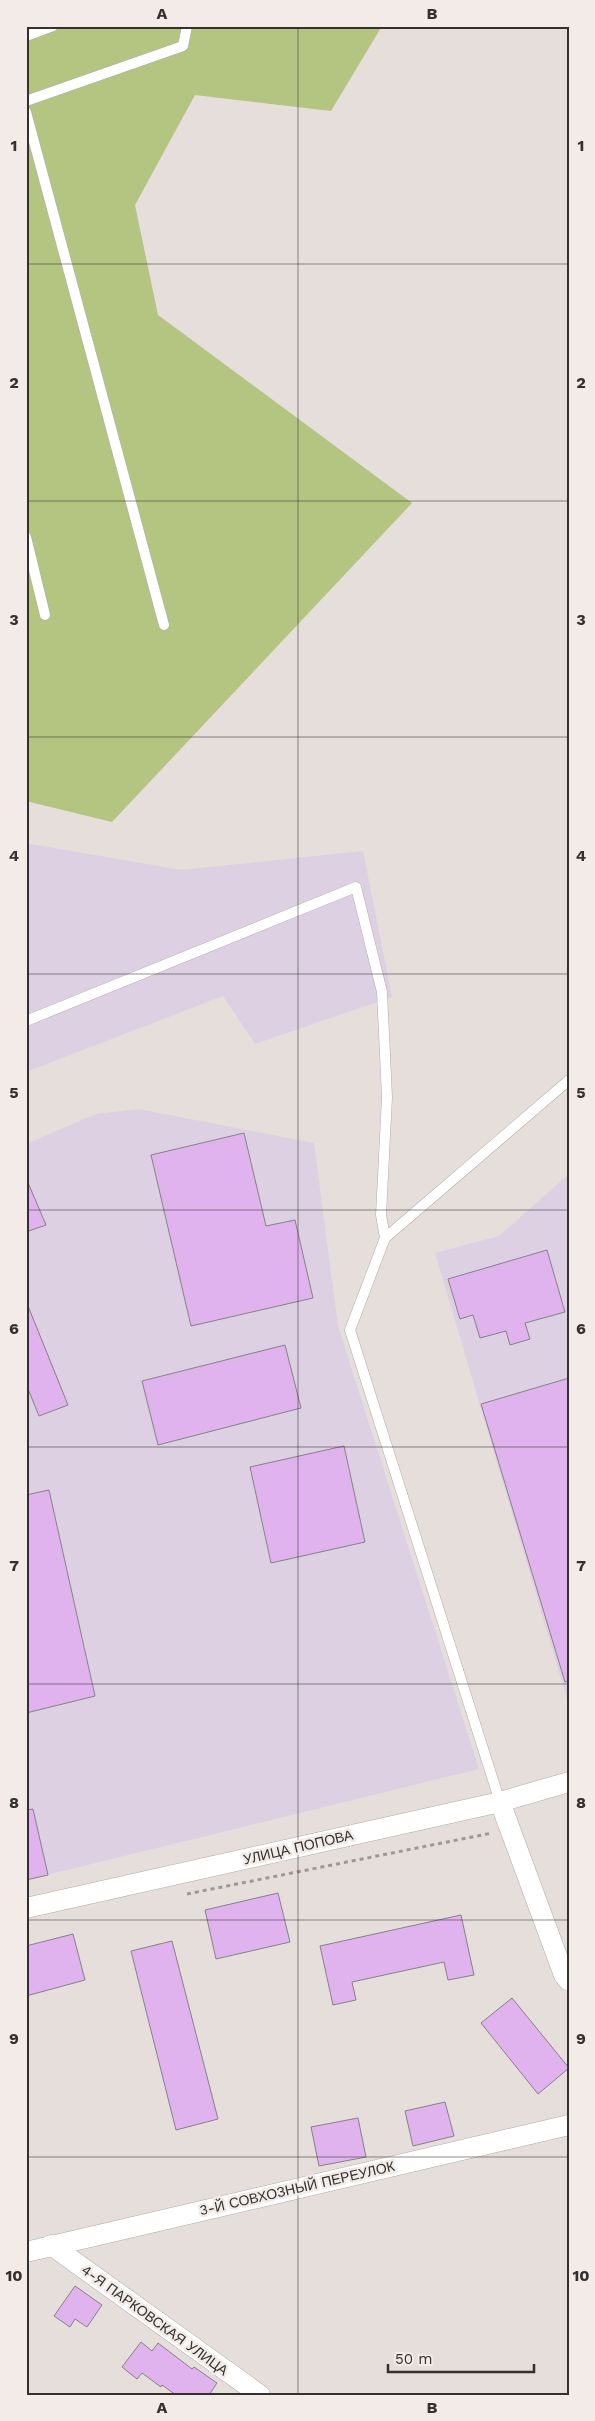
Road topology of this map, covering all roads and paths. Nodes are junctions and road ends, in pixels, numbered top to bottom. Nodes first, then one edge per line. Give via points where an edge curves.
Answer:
1 (53, 26) edge
2 (187, 26) edge
3 (26, 36) edge
4 (26, 100) edge
5 (26, 112) edge
6 (26, 537) edge
7 (45, 615) dead end
8 (164, 625) dead end
9 (26, 1021) edge
10 (569, 1080) edge
11 (385, 1238) junction
12 (569, 1782) edge
13 (500, 1802) junction
14 (510, 1830) junction
15 (178, 1896) dead end
16 (26, 1908) edge
17 (569, 1981) edge
18 (569, 2124) edge
19 (51, 2246) junction
20 (26, 2252) edge
21 (260, 2395) edge

1 - 3 lane
2 - 4 lane via 183,46
5 - 8 lane
6 - 7 lane
9 - 11 lane via 356,887 382,992 387,1097 381,1215
10 - 11 lane
11 - 13 lane via 350,1330
12 - 13 street, УЛИЦА ПОПОВА
13 - 14 street
13 - 16 street, УЛИЦА ПОПОВА
14 - 15 path
14 - 17 street
18 - 19 street, 3-Й СОВХОЗНЫЙ ПЕРЕУЛОК
19 - 20 street, 3-Й СОВХОЗНЫЙ ПЕРЕУЛОК
19 - 21 street, 4-Я ПАРКОВСКАЯ УЛИЦА

